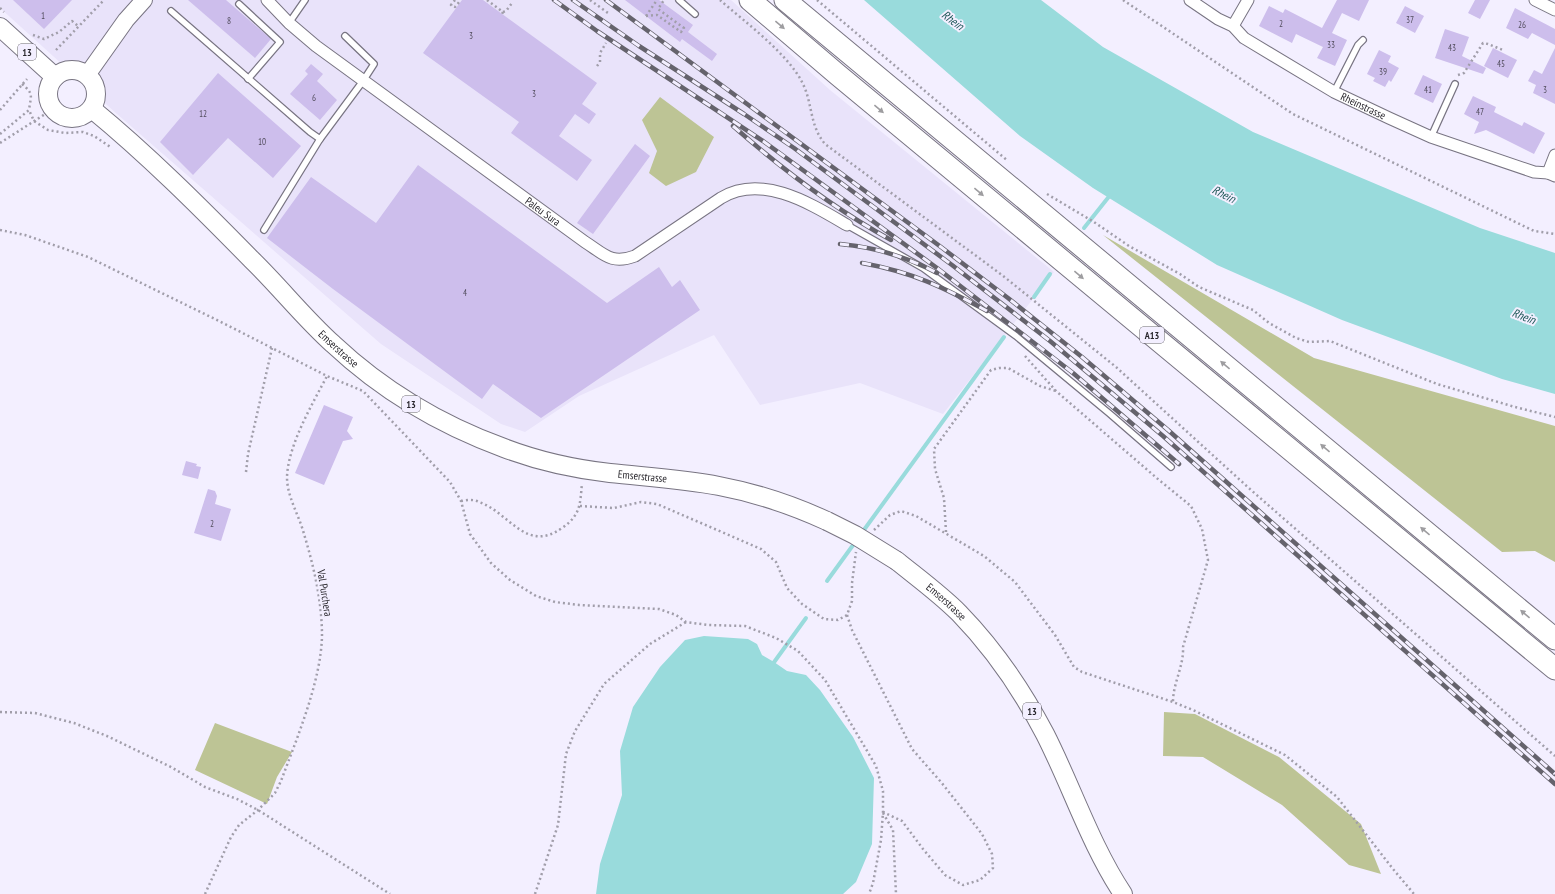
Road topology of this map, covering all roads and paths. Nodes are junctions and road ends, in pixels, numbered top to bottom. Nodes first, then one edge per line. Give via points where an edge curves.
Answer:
1 (104, 0) edge
2 (144, 0) edge
3 (267, 0) edge
4 (305, 0) edge
5 (455, 0) edge
6 (487, 0) edge
7 (590, 0) edge
8 (657, 0) edge
9 (679, 0) edge
10 (720, 0) edge
11 (750, 0) edge
12 (785, 0) edge
13 (817, 0) edge
14 (1123, 0) edge
15 (1190, 0) edge
16 (1248, 0) edge
17 (1534, 0) edge
18 (663, 1) edge
19 (461, 2) dead end
20 (512, 3) dead end
21 (239, 4) dead end
22 (0, 8) edge
23 (1555, 10) edge
24 (171, 11) dead end
25 (608, 13) dead end
26 (695, 14) dead end
27 (4, 22) edge
28 (289, 23) junction
29 (78, 26) junction
30 (1233, 26) junction
31 (30, 33) dead end
32 (345, 36) dead end
33 (1363, 40) dead end
34 (606, 43) dead end
35 (56, 50) dead end
36 (1503, 50) dead end
37 (597, 66) dead end
38 (1458, 74) dead end
39 (87, 75) junction
40 (55, 76) junction
41 (27, 79) dead end
42 (248, 79) junction
43 (363, 81) junction
44 (22, 84) junction
45 (1455, 84) dead end
46 (1334, 92) junction
47 (53, 109) junction
48 (92, 109) junction
49 (0, 110) edge
50 (29, 110) junction
51 (34, 121) junction
52 (0, 134) edge
53 (1431, 137) junction
54 (320, 139) junction
55 (0, 143) edge
56 (115, 150) dead end
57 (1555, 155) edge
58 (1012, 165) dead end
59 (1552, 175) edge
60 (1042, 190) dead end
61 (847, 225) joint
62 (0, 230) edge
63 (264, 230) dead end
64 (1555, 234) edge
65 (1026, 344) junction
66 (272, 348) junction
67 (327, 376) junction
68 (1056, 392) junction
69 (1555, 417) edge
70 (1171, 467) dead end
71 (582, 468) junction
72 (246, 472) dead end
73 (461, 501) junction
74 (580, 506) junction
75 (946, 533) junction
76 (870, 535) dead end
77 (860, 546) dead end
78 (847, 615) junction
79 (686, 622) junction
80 (1555, 639) edge
81 (1555, 669) edge
82 (1173, 702) junction
83 (0, 712) edge
84 (1555, 756) edge
85 (258, 810) junction
86 (883, 812) junction
87 (205, 894) edge
88 (390, 894) edge
89 (534, 894) edge
90 (869, 894) edge
91 (896, 894) edge
92 (1123, 894) edge
93 (1414, 894) edge

1 - 29 path
2 - 39 street via 126,20
3 - 28 street, Paleu Sura
4 - 28 lane
5 - 19 path via 452,5 455,7
6 - 20 path via 502,13
7 - 25 path
8 - 18 path via 646,16 657,15 681,32 684,28 658,9
9 - 26 lane
10 - 84 path via 781,54 796,73 806,91 813,125 819,138 828,148 1002,275 1116,367 1251,490
11 -> 81 highway, A13
80 -> 12 highway, A13
13 - 58 path
14 - 64 path via 1293,114 1534,231
15 - 30 street, Rheinstrasse
16 - 30 street
17 - 23 street
21 - 42 lane via 280,42
22 - 27 path
24 - 42 lane
27 - 40 main road, 13
28 - 43 street, Paleu Sura
29 - 31 path via 72,21 59,32 44,39
29 - 35 path
30 - 46 street, Rheinstrasse via 1244,38
32 - 43 lane via 374,64
33 - 46 lane
34 - 37 path
36 - 38 path via 1483,43 1464,73
39 - 40 main road via 80,71 67,70
39 - 48 main road via 95,87 96,95
40 - 47 main road via 47,91
41 - 44 path
42 - 54 lane
43 - 54 lane
43 - 61 street, Paleu Sura via 585,242 614,260 635,256 729,193 741,190 764,190 797,198
44 - 49 path
44 - 50 path via 30,91
45 - 53 lane
46 - 53 street, Rheinstrasse
47 - 48 main road via 62,117 70,119 78,118
47 - 51 path
48 - 71 main road, Emserstrasse / 13 via 127,138 252,260 332,344 381,384 430,415 472,436 536,459
50 - 51 path
50 - 52 path
51 - 55 path
51 - 56 path via 48,130 65,133 83,132
53 - 59 street, Rheinstrasse via 1534,172
54 - 63 lane
57 - 59 street
60 - 69 path via 1199,287 1253,310 1269,323 1296,338 1309,342 1330,340 1436,384
61 - 65 lane via 922,268
62 - 66 path via 25,235 88,257
65 - 68 path via 1020,350
65 - 70 lane
66 - 67 path
66 - 72 path
67 - 73 path via 363,391 434,464 450,482
67 - 85 path, Val Purchera via 295,443 287,475 305,535 320,604 320,657 313,689 281,781 275,792
68 - 75 path via 1008,368 991,370 934,449 935,469 944,498
68 - 82 path via 1191,506 1202,529 1208,560 1183,647 1184,657 1173,693
71 - 74 path
71 - 92 main road, Emserstrasse / 13, bridge via 718,485 774,500 827,521 897,561 959,613 999,660 1017,686 1045,735 1087,830
73 - 74 path via 478,501 487,505 517,529 539,536 557,532 565,527
73 - 79 path via 470,534 491,564 510,580 536,596 579,605 658,609 676,615
74 - 78 path via 614,508 641,502 657,504 761,549 776,562 787,588 802,604 824,619 838,620
75 - 76 path via 916,516 901,511 890,515
75 - 82 path via 984,556 1015,582 1055,635 1074,666 1082,672
77 - 78 path via 856,551 852,601
78 - 86 path via 852,630 912,748 982,834 992,854 993,868 980,880 963,885 945,875 902,821
79 - 86 path via 745,626 776,638 798,651 825,680 876,766 883,791
79 - 89 path via 650,644 604,684 575,731 566,754 558,825
82 - 93 path via 1285,755 1337,797
83 - 85 path via 35,713 74,723 107,736 205,787
85 - 87 path, Val Purchera via 239,825 231,837
85 - 88 path
86 - 90 path via 881,840
86 - 91 path via 893,830

